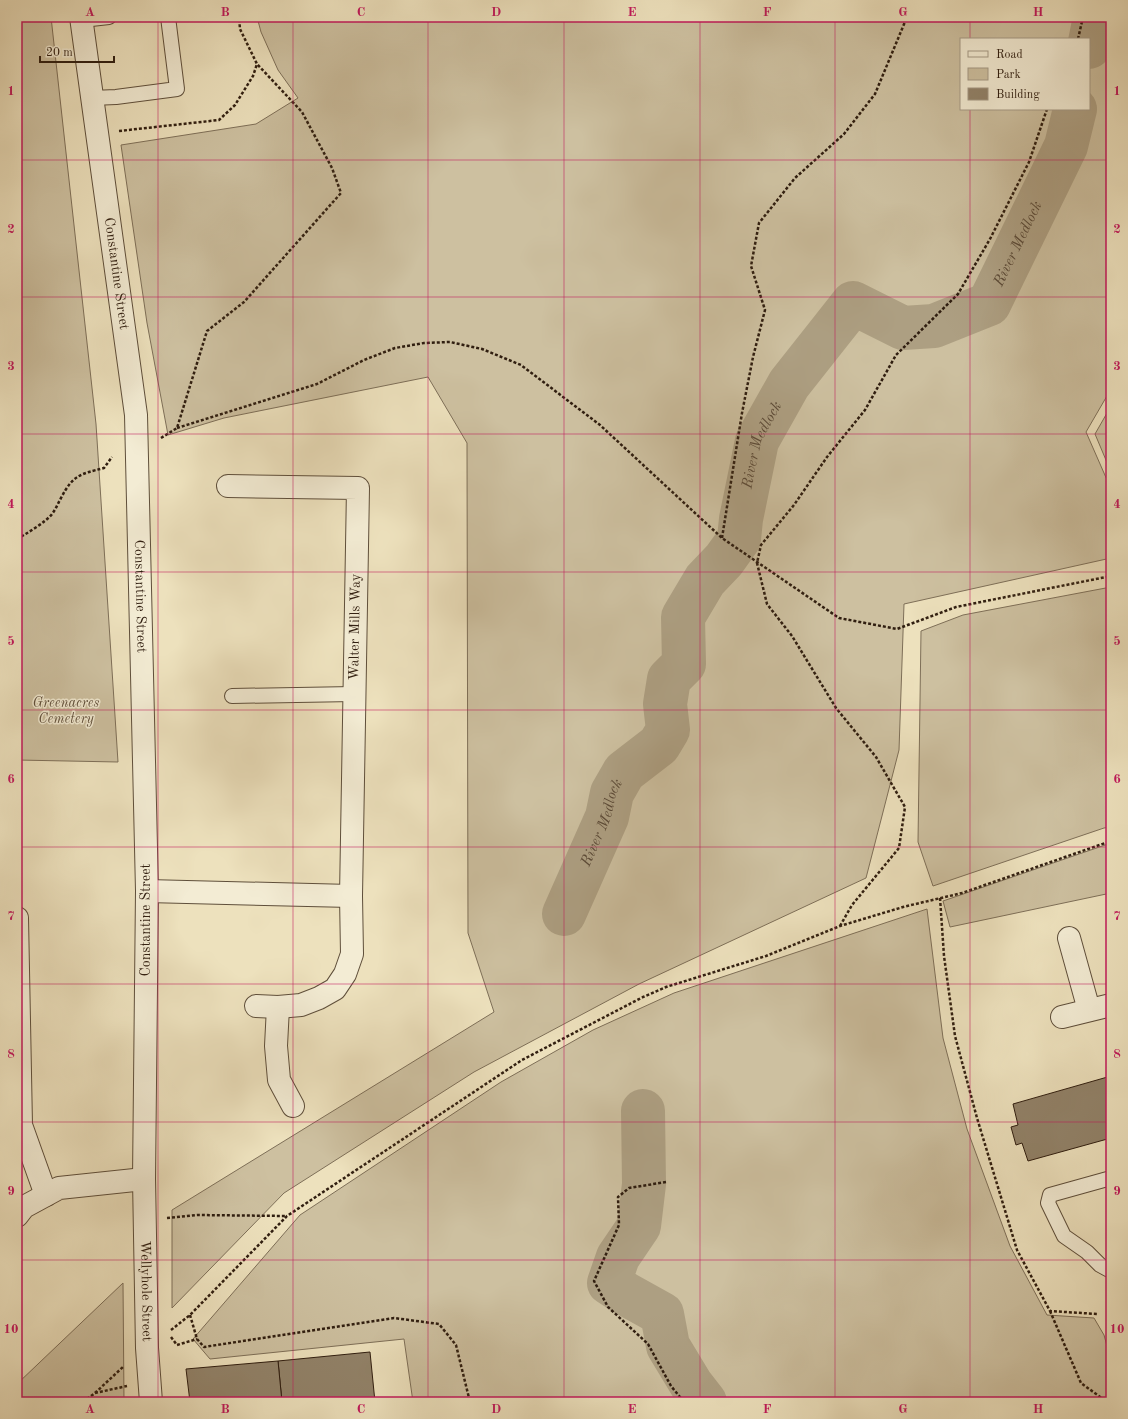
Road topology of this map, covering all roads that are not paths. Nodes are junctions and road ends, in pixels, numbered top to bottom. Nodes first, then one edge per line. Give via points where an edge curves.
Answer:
1 (109, 17) edge
2 (168, 17) edge
3 (81, 19) edge
4 (92, 98) junction
5 (228, 486) dead end
6 (354, 694) junction
7 (232, 696) dead end
8 (147, 891) junction
9 (351, 896) junction
10 (17, 918) edge
11 (1069, 938) dead end
12 (1111, 1005) edge
13 (256, 1006) dead end
14 (278, 1007) junction
15 (1089, 1010) junction
16 (1062, 1017) dead end
17 (293, 1106) dead end
18 (1111, 1178) edge
19 (144, 1179) junction
20 (46, 1195) junction
21 (17, 1216) edge
22 (1111, 1271) edge
23 (151, 1402) edge

1 - 3 lane
2 - 4 lane via 178,89
3 - 4 street, Constantine Street
4 - 8 street, Constantine Street via 136,415
5 - 6 street, Walter Mills Way via 358,488
6 - 7 lane
6 - 9 street, Walter Mills Way
8 - 9 street
8 - 19 street, Constantine Street
9 - 14 street, Walter Mills Way via 352,954 345,974 335,989 320,998 301,1005
10 - 20 street via 21,1125
11 - 15 street
12 - 15 street
13 - 14 street, Walter Mills Way
14 - 17 street via 276,1046 279,1080
15 - 16 street
18 - 22 lane via 1050,1195 1048,1203 1064,1236
19 - 20 street via 59,1188
19 - 23 street, Wellyhole Street via 147,1348
20 - 21 street via 24,1206

